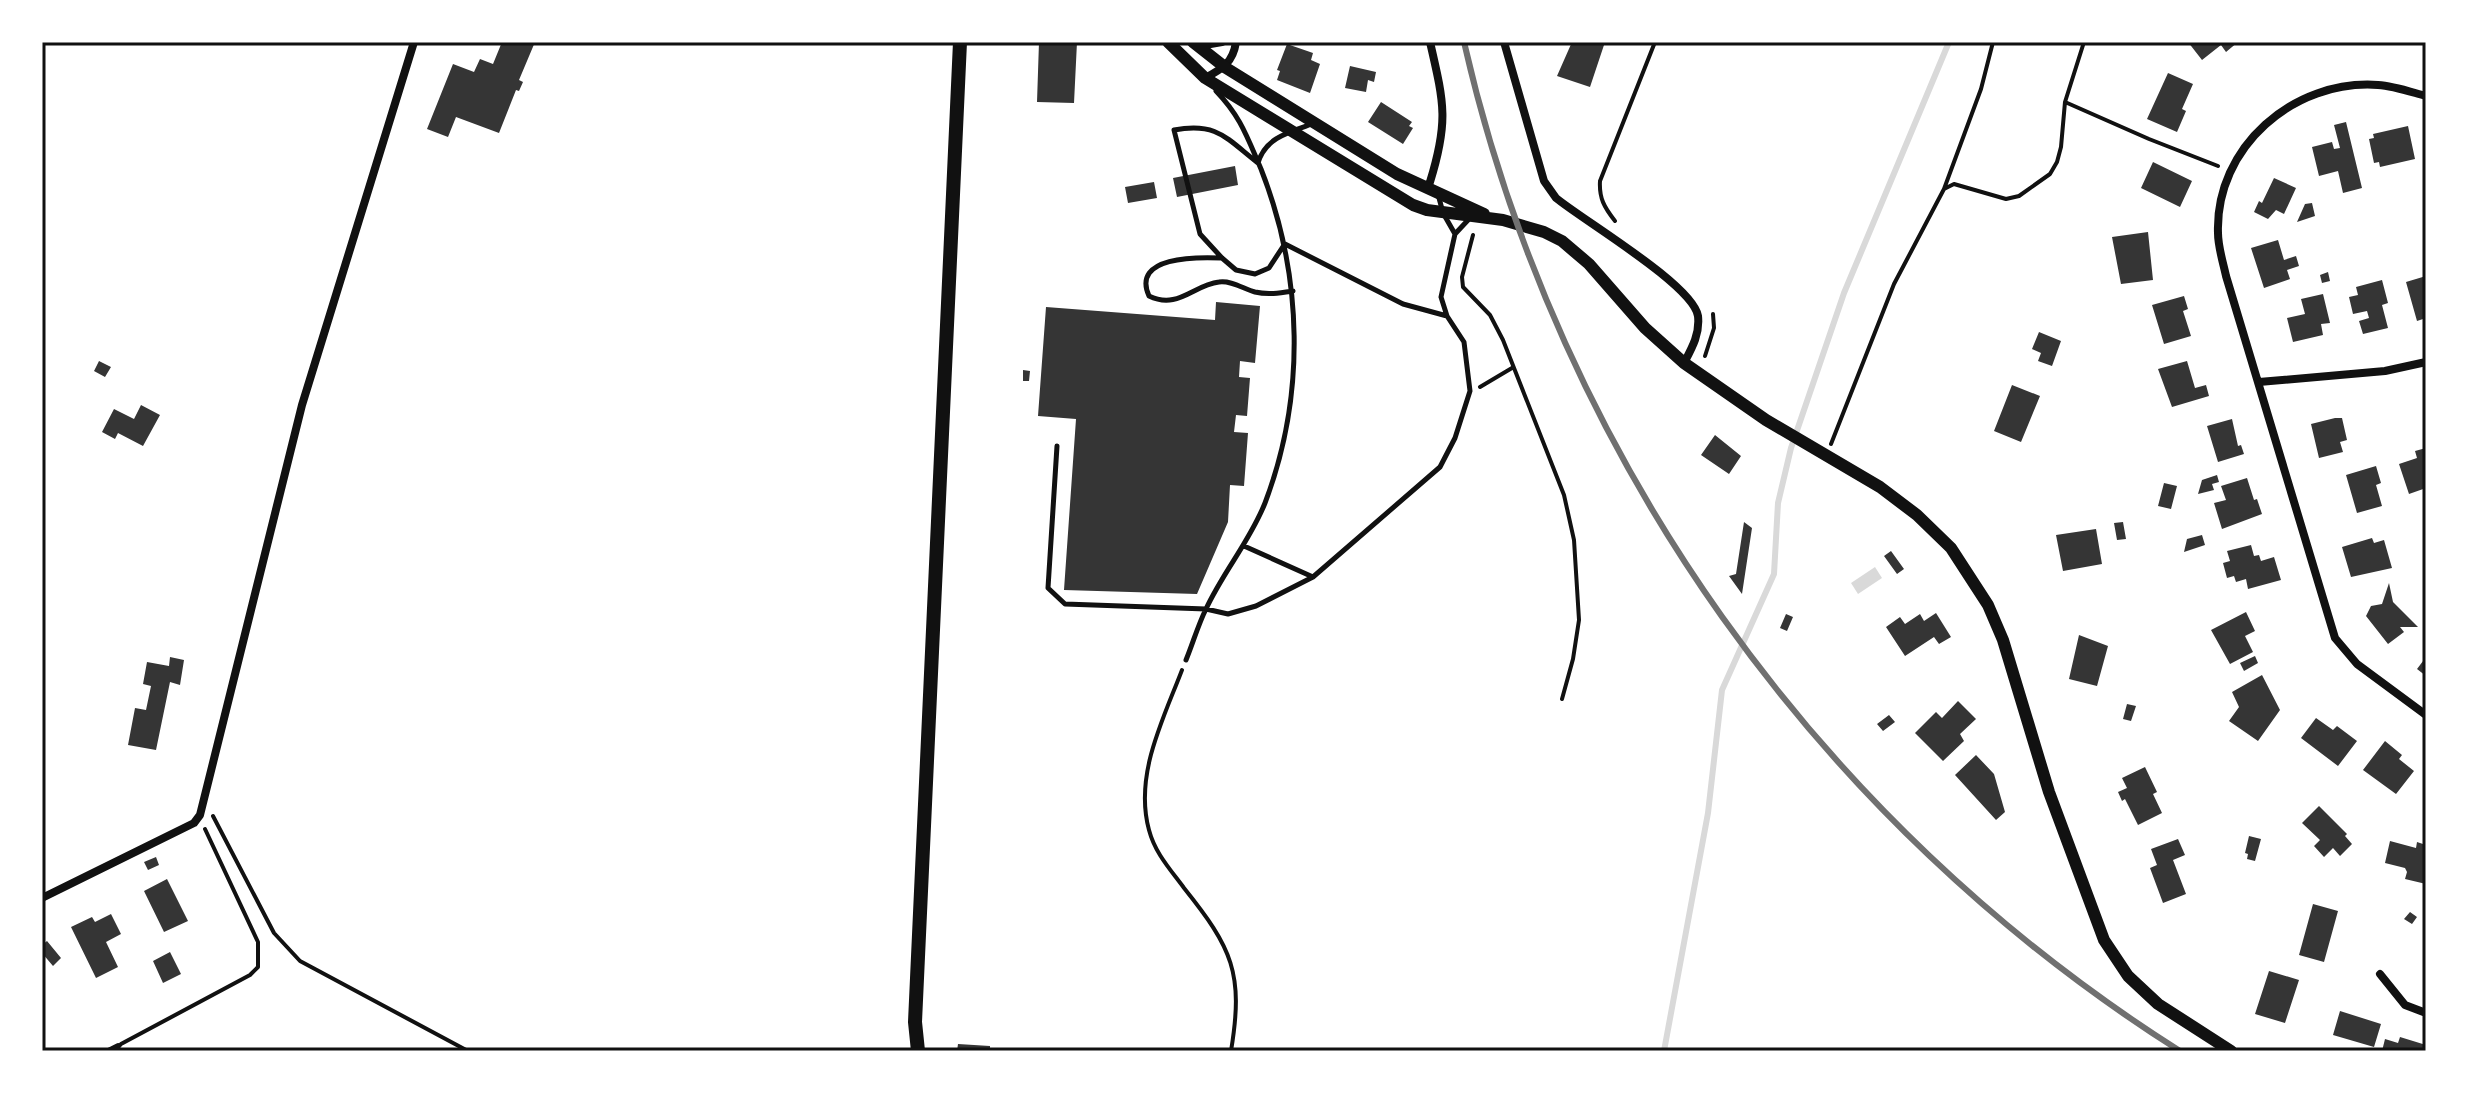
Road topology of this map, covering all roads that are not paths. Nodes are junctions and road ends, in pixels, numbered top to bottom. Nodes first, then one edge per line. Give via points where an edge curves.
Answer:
1 (414, 42) edge
2 (960, 42) edge
3 (1168, 42) edge
4 (1222, 42) edge
5 (1236, 42) edge
6 (1430, 42) edge
7 (1504, 42) edge
8 (1195, 44) edge
9 (1226, 68) junction
10 (1205, 78) junction
11 (2426, 96) edge
12 (1314, 124) junction
13 (1291, 131) junction
14 (1258, 163) junction
15 (1425, 188) junction
16 (1438, 194) junction
17 (1443, 213) junction
18 (1471, 217) junction
19 (1494, 218) junction
20 (1455, 234) junction
21 (1284, 244) junction
22 (1222, 258) junction
23 (1293, 291) junction
24 (1447, 316) junction
25 (2426, 362) edge
26 (1684, 363) junction
27 (2259, 382) junction
28 (1057, 446) dead end
29 (1244, 546) junction
30 (1313, 577) junction
31 (1206, 609) junction
32 (1186, 660) road end
33 (2426, 715) edge
34 (42, 898) edge
35 (2380, 974) dead end
36 (2426, 1013) edge
37 (915, 1022) junction
38 (909, 1051) edge
39 (918, 1051) edge
40 (2231, 1051) edge

1 - 34 street via 302,405 200,815 194,823
2 - 37 main road
3 - 10 street
4 - 8 street
5 - 9 street
6 - 15 street via 1442,95 1443,130
7 - 26 street via 1544,181 1556,198 1695,305 1698,330
8 - 9 street
9 - 10 street
9 - 12 street
10 - 13 street
10 - 14 lane via 1239,117
11 - 27 street via 2378,85 2322,90 2269,120 2242,150 2230,171 2218,234
12 - 13 lane
12 - 15 street
13 - 14 lane via 1273,140
13 - 17 street via 1413,205
14 - 21 lane
14 - 22 lane via 1211,129 1174,130 1200,234
15 - 16 street
16 - 17 lane
16 - 19 street
17 - 18 street
17 - 20 lane
18 - 19 street
18 - 20 lane
19 - 26 street via 1544,232 1570,246
20 - 24 lane via 1441,297
21 - 22 lane via 1269,268 1255,274 1236,270
21 - 23 lane
21 - 24 lane via 1403,304
22 - 23 lane via 1184,257 1162,264 1145,278 1149,296 1160,301 1180,298 1218,282 1256,292
23 - 29 lane via 1291,404 1280,459
24 - 30 lane via 1464,342 1470,391 1455,438 1440,467
25 - 27 street via 2385,371
26 - 40 street via 1893,496 1958,557 2003,640 2049,792 2104,940 2128,976 2158,1004
27 - 33 street via 2335,638 2357,664
28 - 31 lane via 1048,588 1065,604
29 - 30 lane
29 - 31 lane
30 - 31 lane via 1256,606 1228,614
31 - 32 lane
35 - 36 street via 2405,1005
37 - 38 main road
37 - 39 main road

